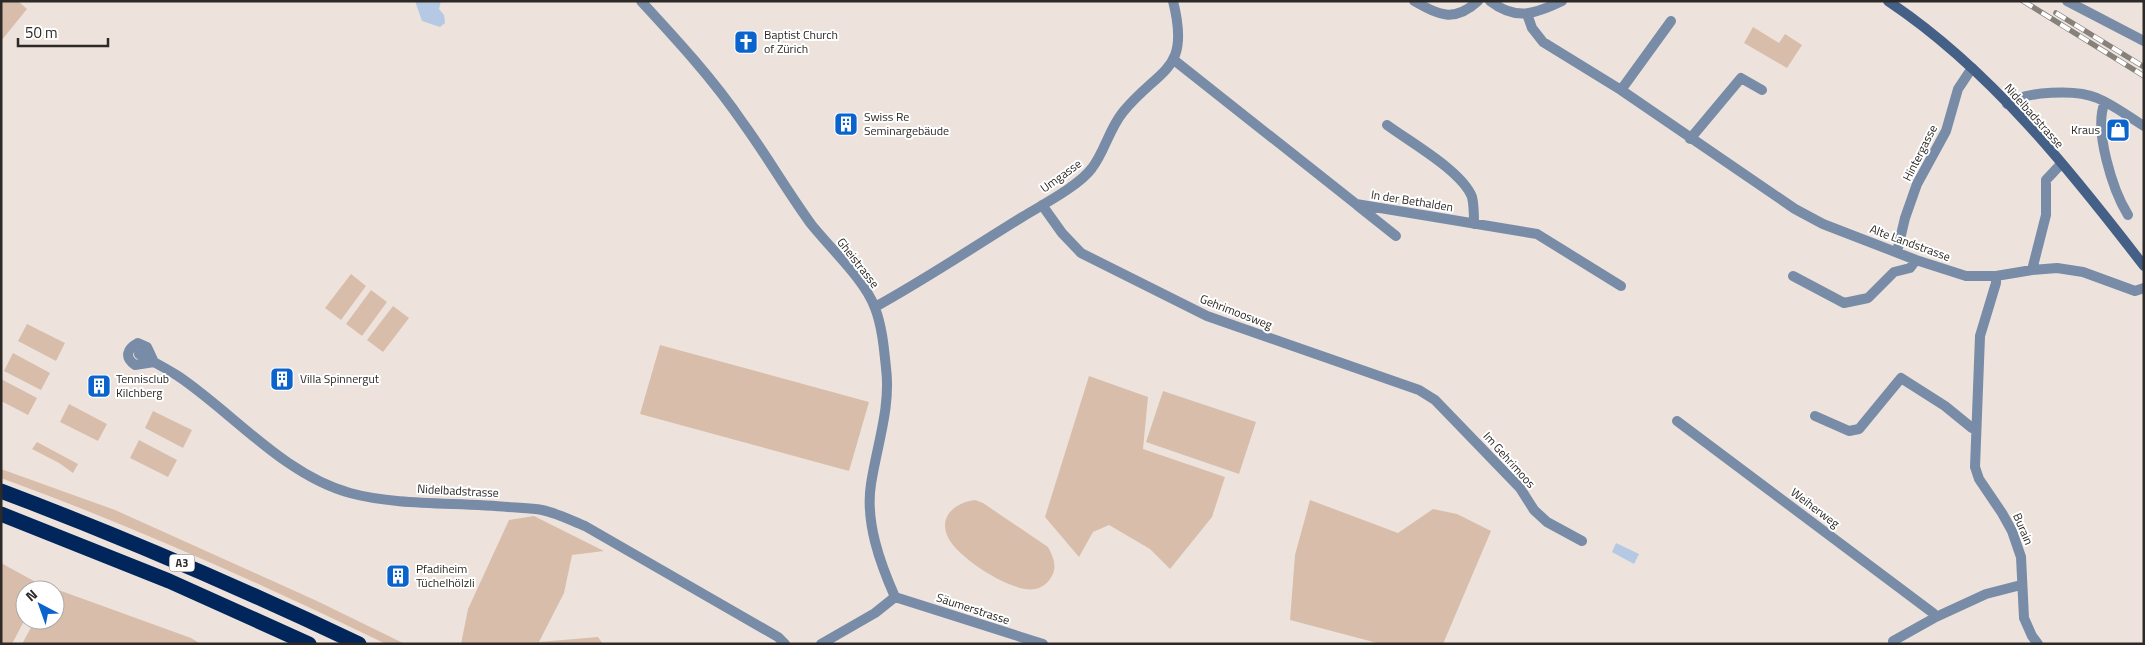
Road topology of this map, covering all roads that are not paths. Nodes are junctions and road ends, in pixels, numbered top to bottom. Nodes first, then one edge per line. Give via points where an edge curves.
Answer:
1 (641, 1) edge
2 (1173, 1) edge
3 (1414, 1) edge
4 (1478, 1) edge
5 (1490, 1) edge
6 (1562, 1) edge
7 (1888, 1) edge
8 (2067, 1) edge
9 (1527, 14) junction
10 (1672, 21) dead end
11 (2144, 41) edge
12 (1174, 60) junction
13 (1972, 68) junction
14 (1621, 90) junction
15 (1762, 90) dead end
16 (2105, 102) junction
17 (2007, 104) junction
18 (1387, 125) dead end
19 (2144, 126) edge
20 (1690, 139) junction
21 (2061, 164) junction
22 (1356, 204) junction
23 (1042, 205) junction
24 (2128, 215) dead end
25 (1474, 224) junction
26 (1396, 236) dead end
27 (1898, 252) junction
28 (1916, 260) junction
29 (2144, 266) edge
30 (2032, 270) junction
31 (1793, 276) dead end
32 (1996, 276) junction
33 (1621, 286) dead end
34 (2144, 288) edge
35 (875, 307) junction
36 (139, 354) dead end
37 (1419, 390) joint
38 (1815, 416) dead end
39 (1677, 420) dead end
40 (1976, 428) junction
41 (1, 491) edge
42 (1, 514) edge
43 (1582, 541) dead end
44 (2021, 585) junction
45 (895, 597) junction
46 (1936, 617) junction
47 (1893, 641) dead end
48 (309, 644) edge
49 (359, 644) edge
50 (785, 644) edge
51 (821, 644) edge
52 (1043, 644) edge
53 (2038, 644) edge

1 - 35 street, Gheistrasse via 709,76 806,217 863,287
2 - 12 street via 1179,22
3 - 4 street via 1442,15 1463,12
5 - 9 street via 1516,13
6 - 9 street via 1537,13
7 - 13 main road, Nidelbadstrasse
8 - 11 street
9 - 14 street, Alte Landstrasse via 1532,28 1543,42
10 - 14 street
12 - 22 street, In der Bethalden
12 - 23 street, Umgasse via 1115,121 1092,169
13 - 17 main road, Nidelbadstrasse
13 - 27 street, Hintergasse via 1958,89 1946,131 1917,184
14 - 20 street, Alte Landstrasse
15 - 20 street via 1741,78
16 - 17 street via 2088,95 2070,93 2024,96
16 - 19 street
16 - 24 street via 2102,108 2105,154 2114,185
17 - 21 main road, Nidelbadstrasse
18 - 25 street via 1464,183 1472,198
20 - 27 street, Alte Landstrasse via 1795,209 1823,224
21 - 29 main road, Nidelbadstrasse
21 - 30 street via 2046,180 2046,215
22 - 25 street, In der Bethalden
22 - 26 street
23 - 35 street, Umgasse
23 - 37 street, Gehrimoosweg via 1081,253 1207,316
25 - 33 street, In der Bethalden via 1537,234
27 - 28 street, Alte Landstrasse
28 - 31 street via 1910,268 1894,272 1868,298 1844,303
28 - 32 street, Alte Landstrasse via 1966,276
30 - 32 street, Alte Landstrasse
30 - 34 street, Alte Landstrasse via 2057,268 2083,272 2135,291
32 - 40 street, Burain via 1980,336
35 - 45 street, Gheistrasse via 887,371 887,400 871,485 870,515 882,569
36 - 50 street, Nidelbadstrasse via 178,376 298,468 323,482 349,493 382,499 531,509 560,515 778,637
37 - 43 street, Im Gehrimoos via 1436,400 1520,488 1534,510 1547,522
38 - 40 street via 1849,432 1859,428 1901,378
39 - 46 street, Weiherweg
40 - 44 street, Burain via 1975,467 2012,531 2021,558
41 - 49 highway, A3 via 181,562
42 - 48 highway, A3 via 170,581
44 - 46 street via 1986,594
44 - 53 street, Burain via 2024,618
45 - 51 street
45 - 52 street, Säumerstrasse
46 - 47 street

